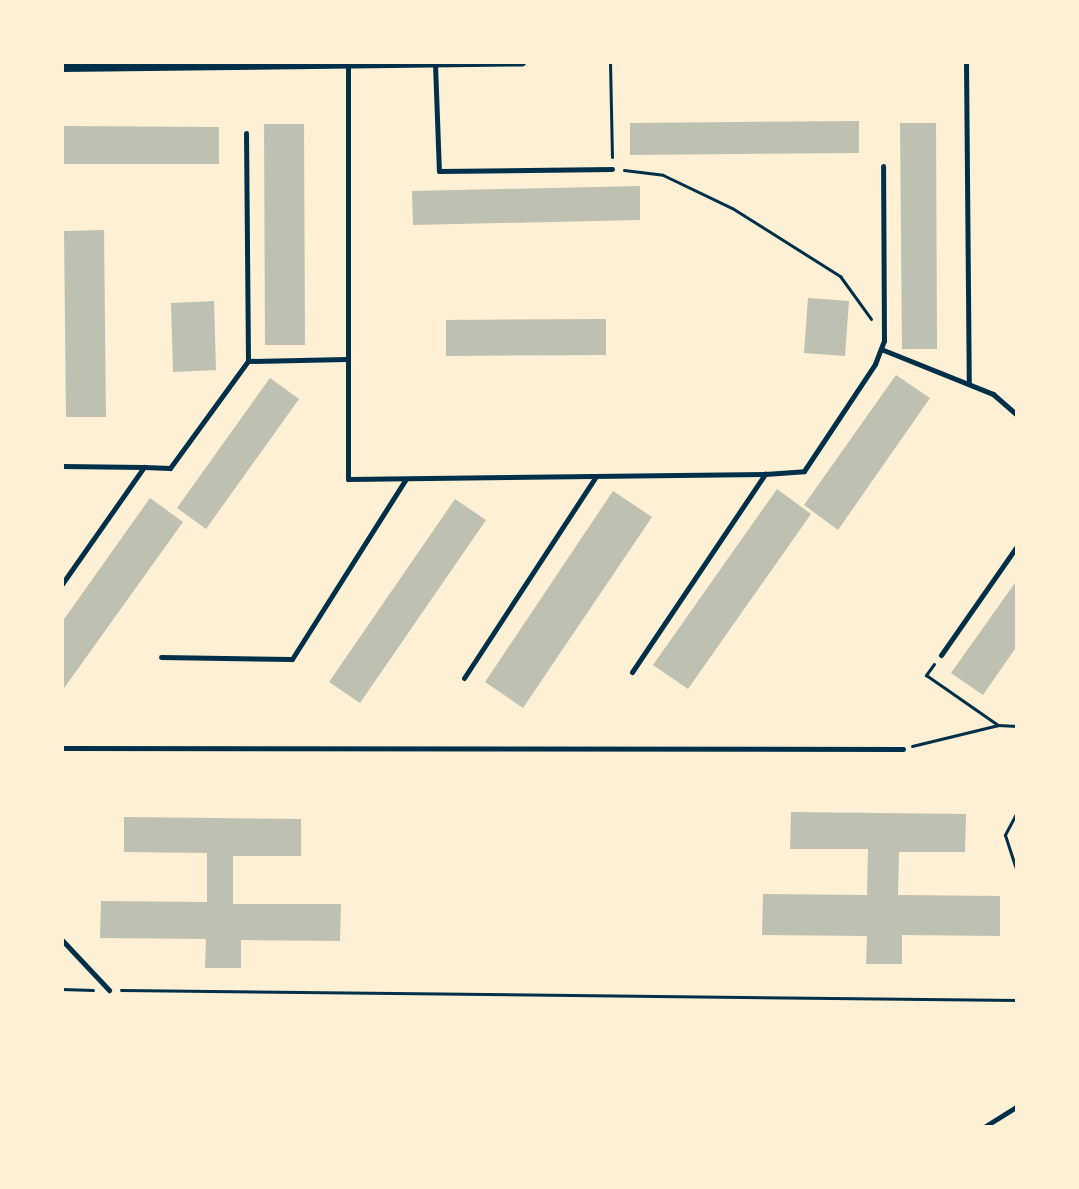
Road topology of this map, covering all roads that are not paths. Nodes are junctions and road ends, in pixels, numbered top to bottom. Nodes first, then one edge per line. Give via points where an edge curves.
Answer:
1 (522, 62) edge
2 (966, 62) edge
3 (348, 63) edge
4 (435, 63) edge
5 (62, 68) edge
6 (246, 133) dead end
7 (883, 166) dead end
8 (612, 169) road end
9 (881, 349) junction
10 (346, 359) junction
11 (248, 361) junction
12 (969, 383) junction
13 (1017, 415) edge
14 (62, 466) edge
15 (144, 467) junction
16 (765, 474) junction
17 (596, 476) junction
18 (405, 479) junction
19 (1017, 546) edge
20 (62, 584) edge
21 (941, 655) road end
22 (161, 657) dead end
23 (632, 672) dead end
24 (464, 678) dead end
25 (62, 748) edge
26 (903, 749) road end
27 (62, 940) edge
28 (109, 990) road end
29 (1017, 1106) edge
30 (984, 1127) edge

1 - 4 street
2 - 12 lane
3 - 4 street
3 - 5 street
3 - 10 lane
4 - 8 lane via 439,171
6 - 11 lane
7 - 9 lane
9 - 12 lane
9 - 16 lane via 804,471
10 - 11 lane
10 - 18 lane via 348,479
11 - 15 lane via 170,468
12 - 13 lane via 993,394
14 - 15 lane
15 - 20 lane
16 - 17 lane
16 - 23 lane
17 - 18 lane
17 - 24 lane
18 - 22 lane via 292,659
19 - 21 lane
25 - 26 lane
27 - 28 lane
29 - 30 lane

